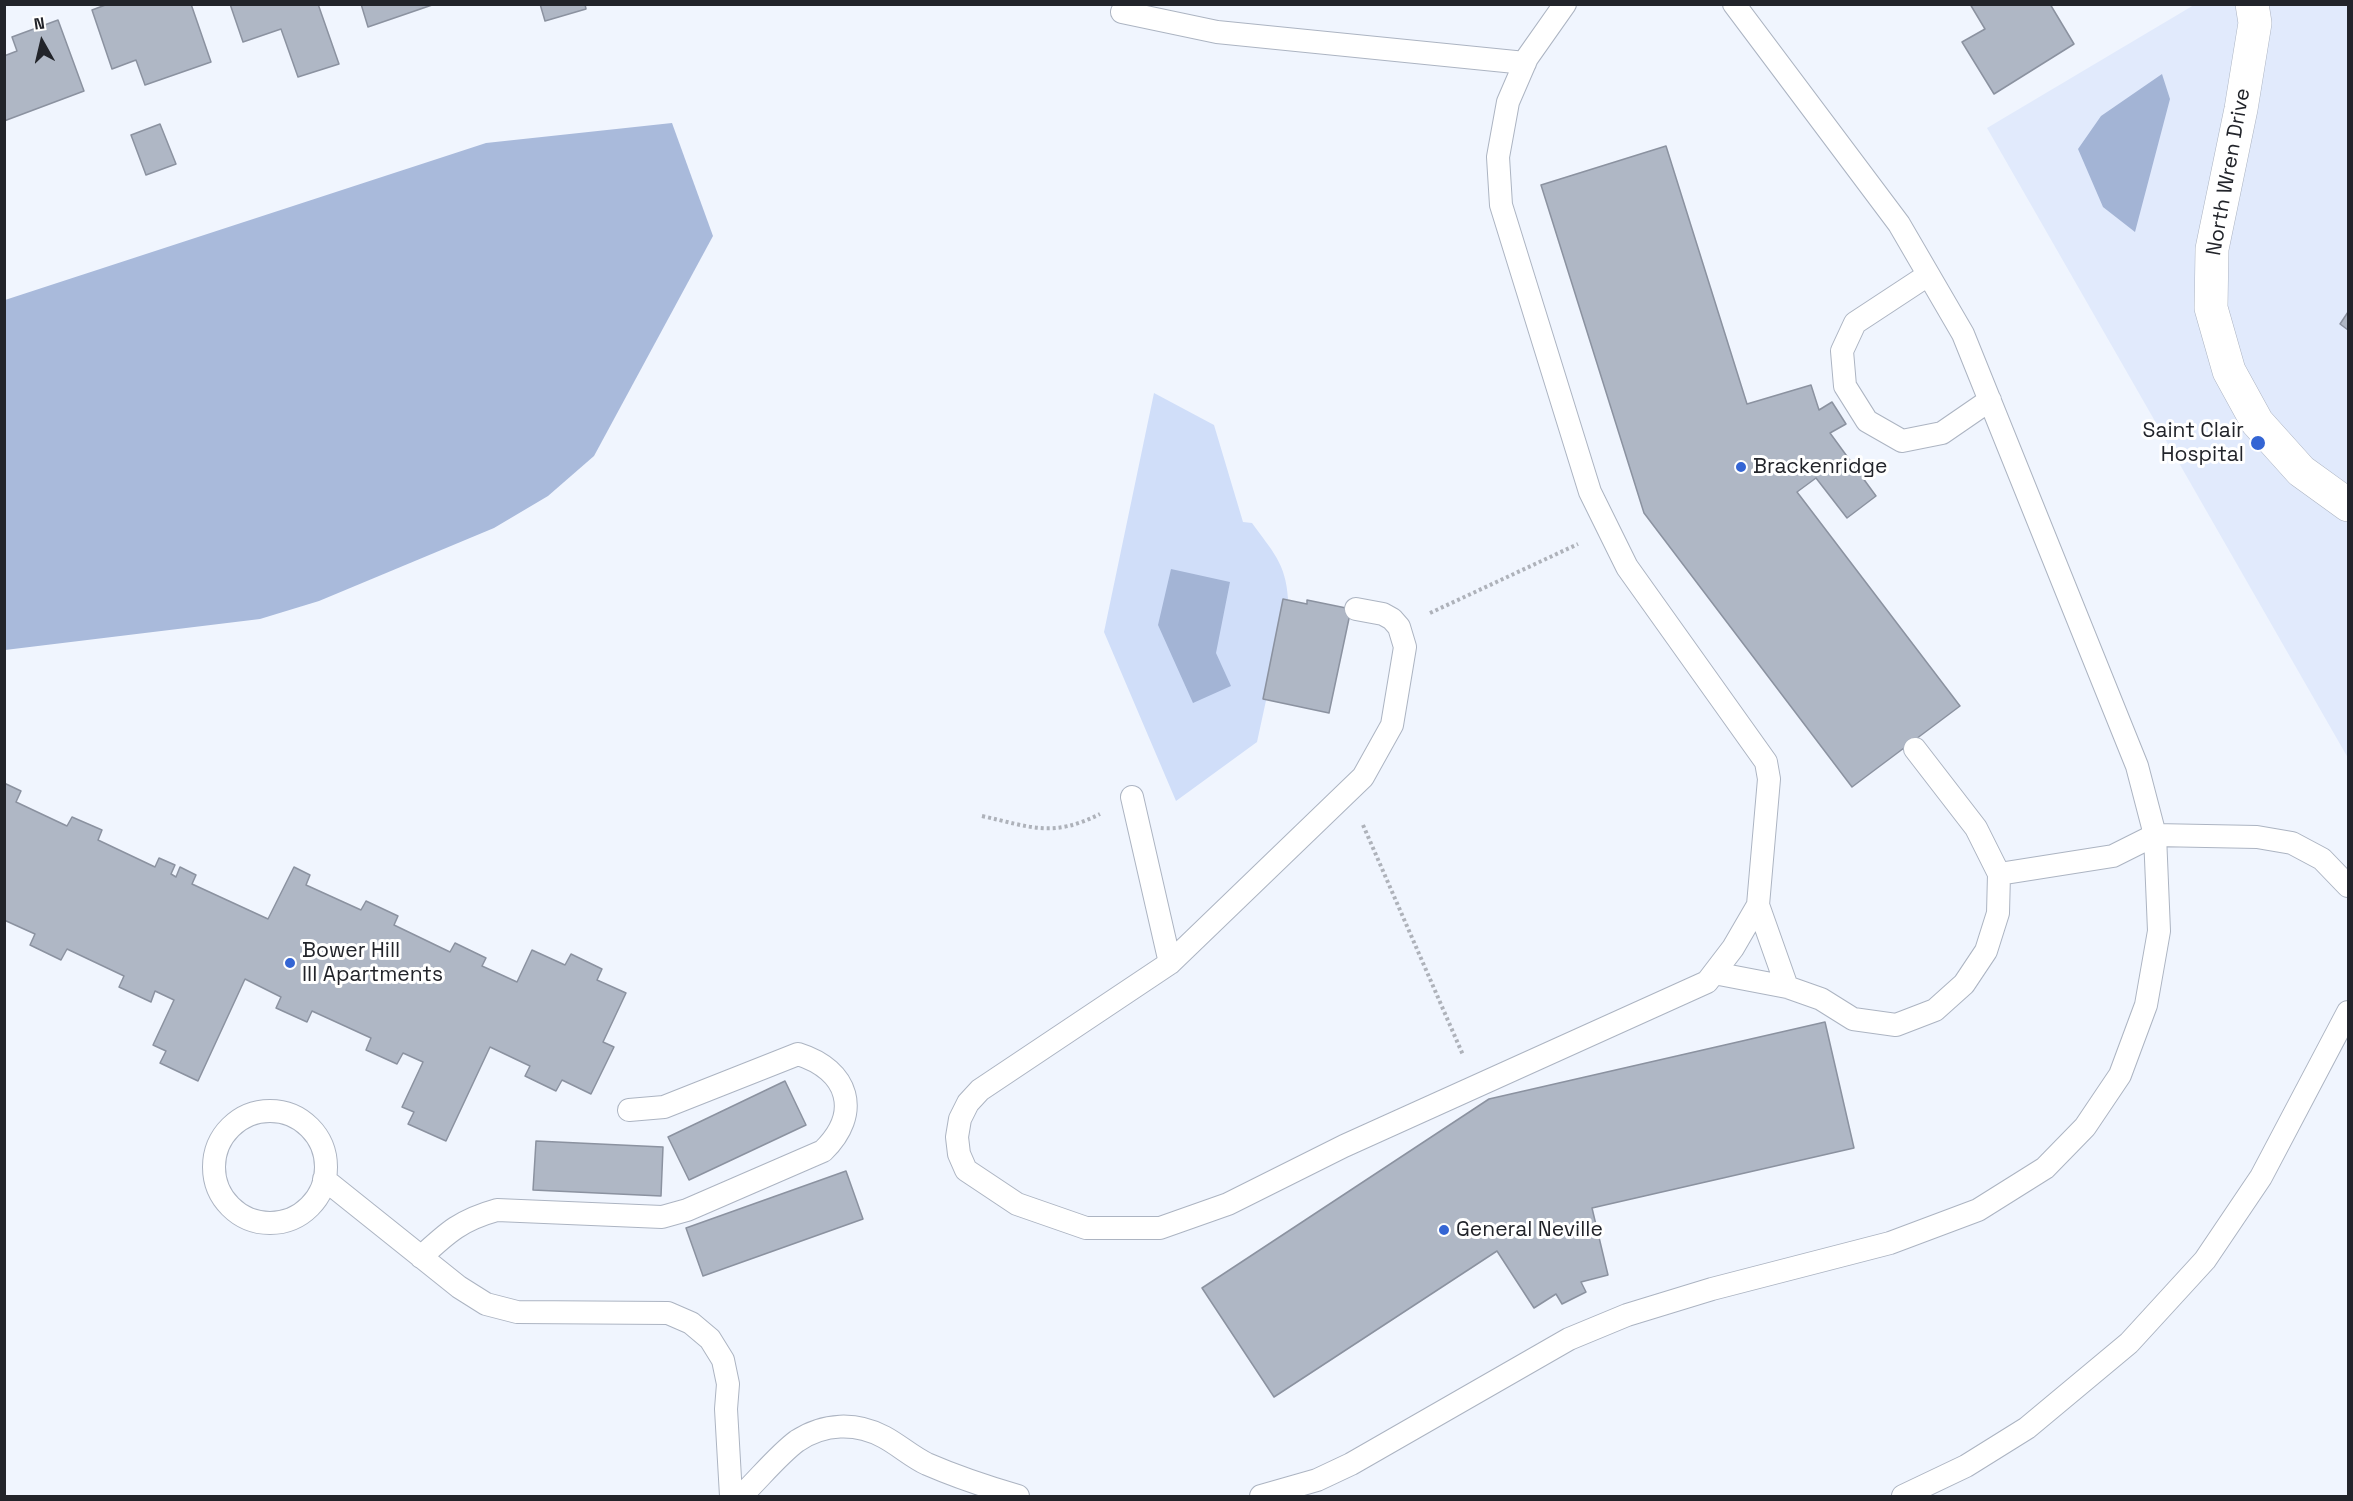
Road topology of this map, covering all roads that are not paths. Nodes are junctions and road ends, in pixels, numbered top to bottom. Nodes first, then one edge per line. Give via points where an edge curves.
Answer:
1 (1565, 4) edge
2 (1734, 4) edge
3 (2252, 4) edge
4 (1122, 12) dead end
5 (1525, 63) junction
6 (1928, 275) junction
7 (1990, 400) junction
8 (2349, 505) edge
9 (1356, 609) dead end
10 (1915, 749) dead end
11 (1132, 797) road end
12 (2155, 835) junction
13 (1999, 874) junction
14 (2349, 886) edge
15 (1758, 905) junction
16 (1170, 963) junction
17 (1713, 973) junction
18 (1787, 987) junction
19 (2349, 1012) edge
20 (629, 1110) dead end
21 (324, 1179) junction
22 (421, 1257) junction
23 (731, 1497) edge
24 (741, 1497) edge
25 (1018, 1497) edge
26 (1261, 1497) edge
27 (1903, 1497) edge

1 - 5 lane
2 - 6 lane via 1899,224
3 - 8 street, North Wren Drive via 2255,23 2212,249 2211,308 2229,371 2257,422 2301,471
4 - 5 lane via 1217,32
5 - 15 lane via 1508,102 1498,157 1501,205 1590,492 1627,567 1766,762 1769,779
6 - 7 lane via 1963,334
6 - 7 lane via 1855,323 1842,351 1845,386 1867,421 1902,441 1942,433
7 - 12 lane via 2137,766
9 - 16 lane via 1383,614 1399,627 1405,647 1392,725 1363,777
10 - 13 lane via 1976,828
11 - 16 lane
12 - 13 lane via 2113,856
12 - 14 lane via 2257,837 2292,843 2322,859
12 - 26 lane via 2159,932 2146,1005 2120,1075 2085,1127 2045,1168 1978,1210 1890,1243 1712,1289 1627,1315 1569,1339 1351,1464
13 - 18 lane via 1998,913 1986,951 1964,984 1935,1010 1896,1025 1853,1019 1821,999
15 - 17 lane
15 - 18 lane
16 - 17 lane via 980,1090 960,1119 957,1137 966,1170 1017,1204 1086,1228 1160,1228 1228,1204 1344,1146 1707,982
17 - 18 lane
19 - 27 lane via 2261,1177 2205,1260 2129,1343 2027,1428 1966,1466
20 - 22 lane via 664,1107 798,1054 831,1070 846,1103 840,1130 824,1151 687,1210 662,1217 497,1210 451,1229
21 - 21 lane via 321,1192 307,1209 288,1220 266,1223 245,1218 227,1205 216,1186 213,1164 218,1143 232,1125 251,1114 272,1111 294,1116 312,1130 323,1149
21 - 22 lane
22 - 23 lane via 459,1287 496,1307 517,1312 668,1313 691,1323 710,1339 723,1360 728,1384
24 - 25 lane via 796,1442 816,1431 839,1426 862,1428 883,1436 925,1462

